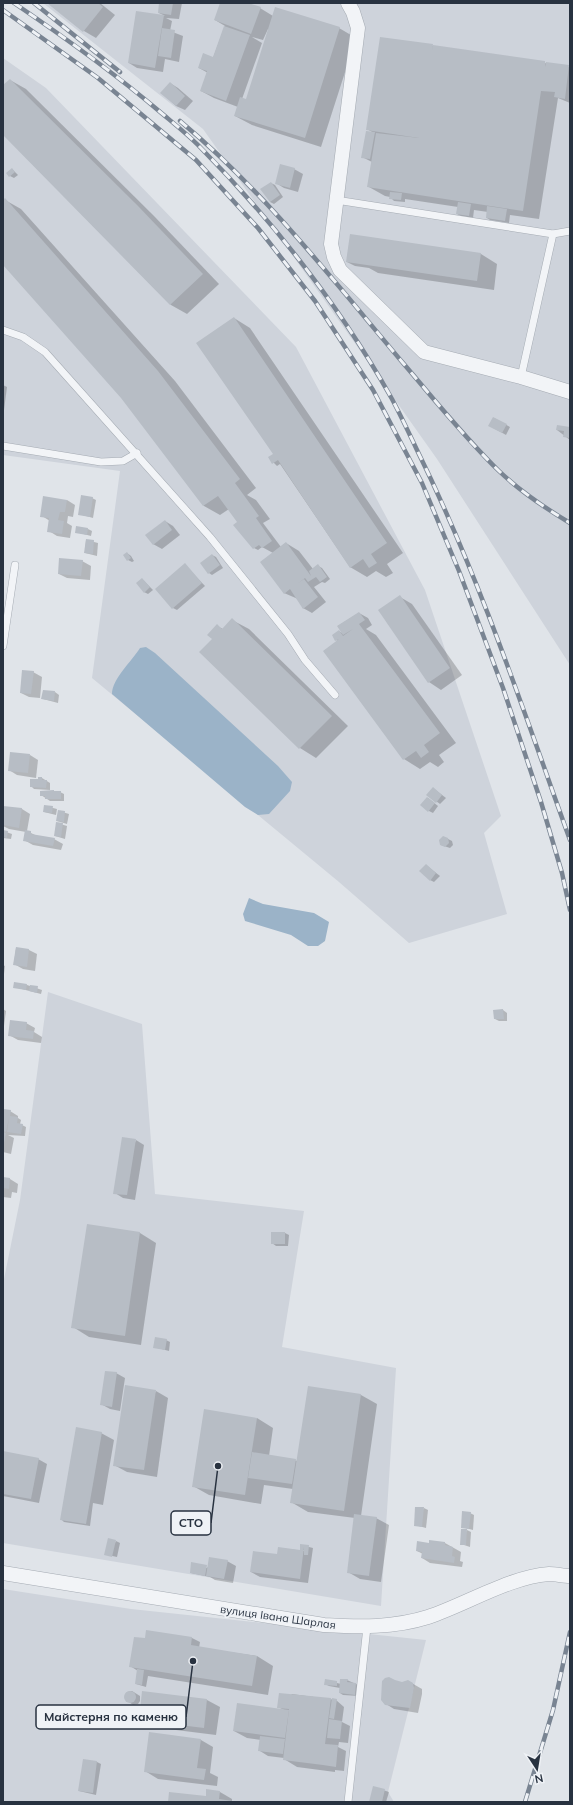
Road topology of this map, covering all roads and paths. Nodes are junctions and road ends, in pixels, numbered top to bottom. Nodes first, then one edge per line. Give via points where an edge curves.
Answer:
1 (348, 3) edge
2 (336, 200) junction
3 (570, 231) edge
4 (553, 234) junction
5 (3, 330) edge
6 (522, 377) junction
7 (570, 392) edge
8 (3, 446) edge
9 (137, 453) junction
10 (15, 565) dead end
11 (3, 646) edge
12 (335, 695) dead end
13 (3, 1573) edge
14 (570, 1576) edge
15 (367, 1627) junction
16 (348, 1802) edge

1 - 2 street via 358,28
2 - 4 lane
2 - 6 street via 331,244 340,270 424,352
3 - 4 lane
4 - 6 lane
5 - 9 lane via 23,337 45,352
6 - 7 street
8 - 9 lane via 101,462 123,461
9 - 12 lane via 210,536
10 - 11 lane
13 - 15 street, вулиця Івана Шарлая via 324,1625
14 - 15 street, вулиця Івана Шарлая via 549,1574 521,1580 428,1617 401,1624
15 - 16 lane

